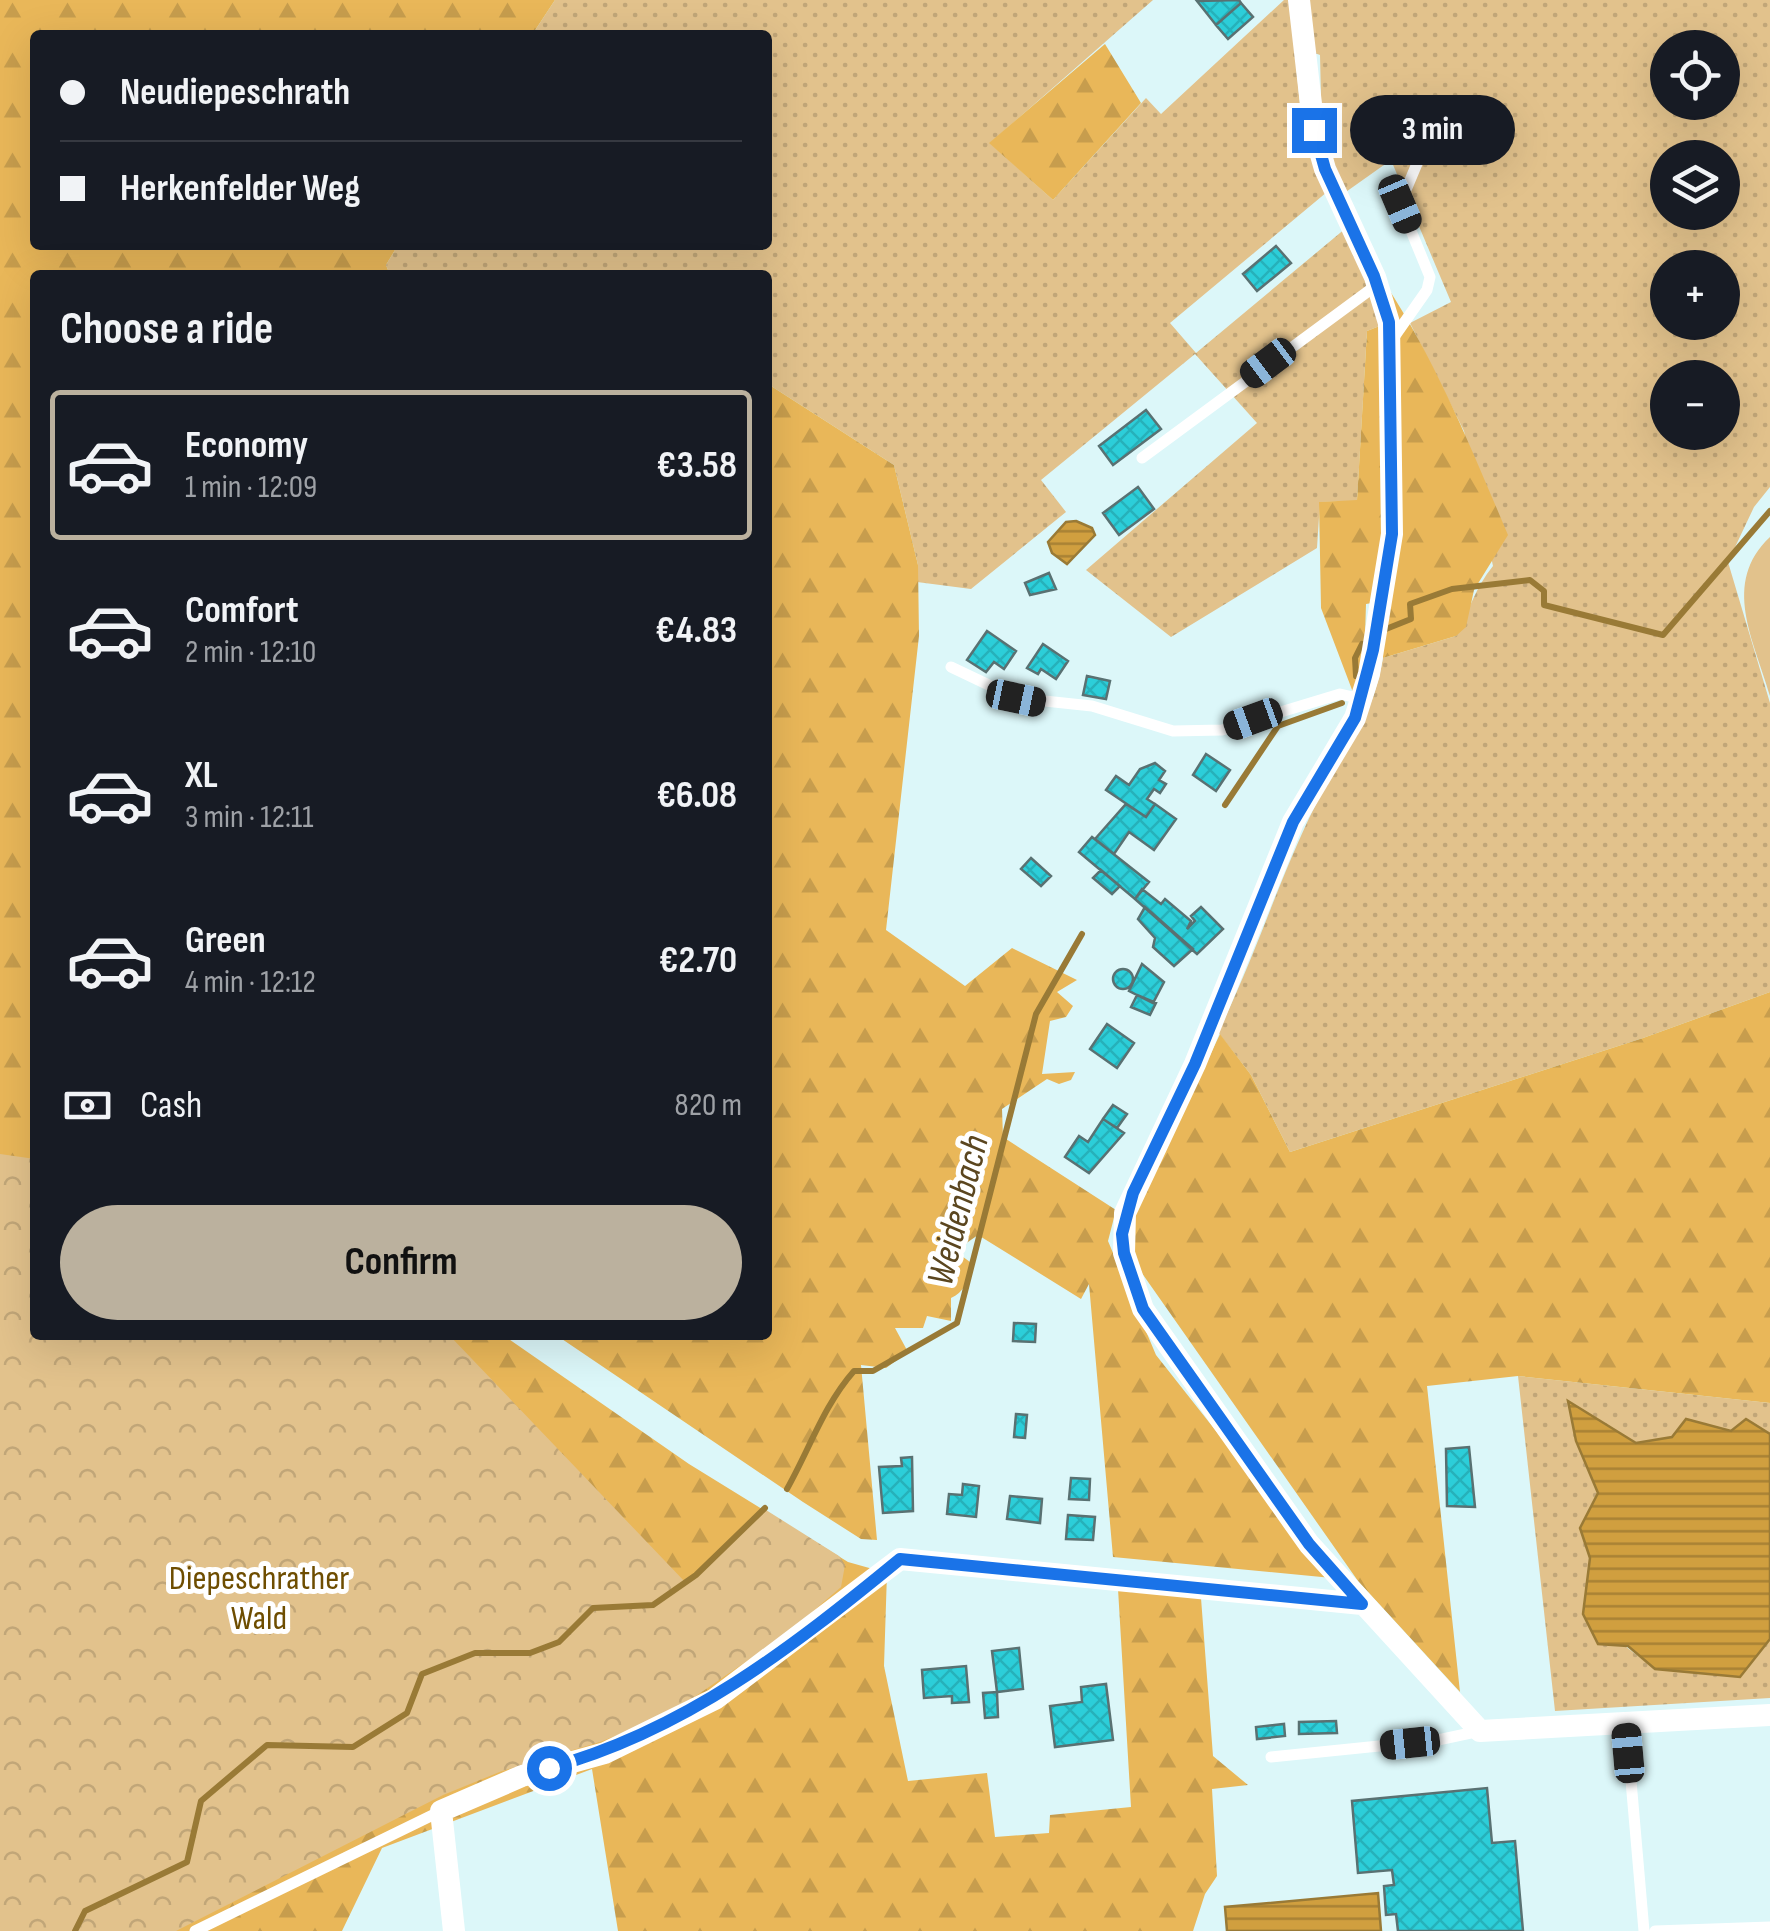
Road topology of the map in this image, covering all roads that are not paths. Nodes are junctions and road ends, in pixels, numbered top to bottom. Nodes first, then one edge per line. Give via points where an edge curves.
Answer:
1 (1299, 0) edge
2 (1395, 105) dead end
3 (1378, 284) junction
4 (1390, 342) junction
5 (1142, 458) dead end
6 (951, 666) dead end
7 (1362, 699) junction
8 (1362, 1604) junction
9 (1770, 1715) edge
10 (1626, 1722) junction
11 (1480, 1731) junction
12 (1270, 1756) dead end
13 (441, 1811) junction
14 (1770, 1928) edge
15 (195, 1931) edge
16 (454, 1931) edge
17 (1644, 1931) edge
18 (1655, 1931) edge

1 - 3 street via 1314,130
2 - 4 lane via 1424,147 1400,204 1430,277
3 - 4 street
3 - 5 lane
4 - 7 street via 1392,534
6 - 7 lane via 1016,698 1092,706 1173,731 1222,730 1340,694
7 - 8 street via 1293,822 1195,1064 1133,1193 1122,1234 1143,1309 1298,1531
8 - 11 street
8 - 13 street via 900,1559 714,1699 604,1753 522,1776
9 - 10 street
10 - 11 street
10 - 17 lane
11 - 12 lane
13 - 15 lane
13 - 16 street
14 - 18 lane

